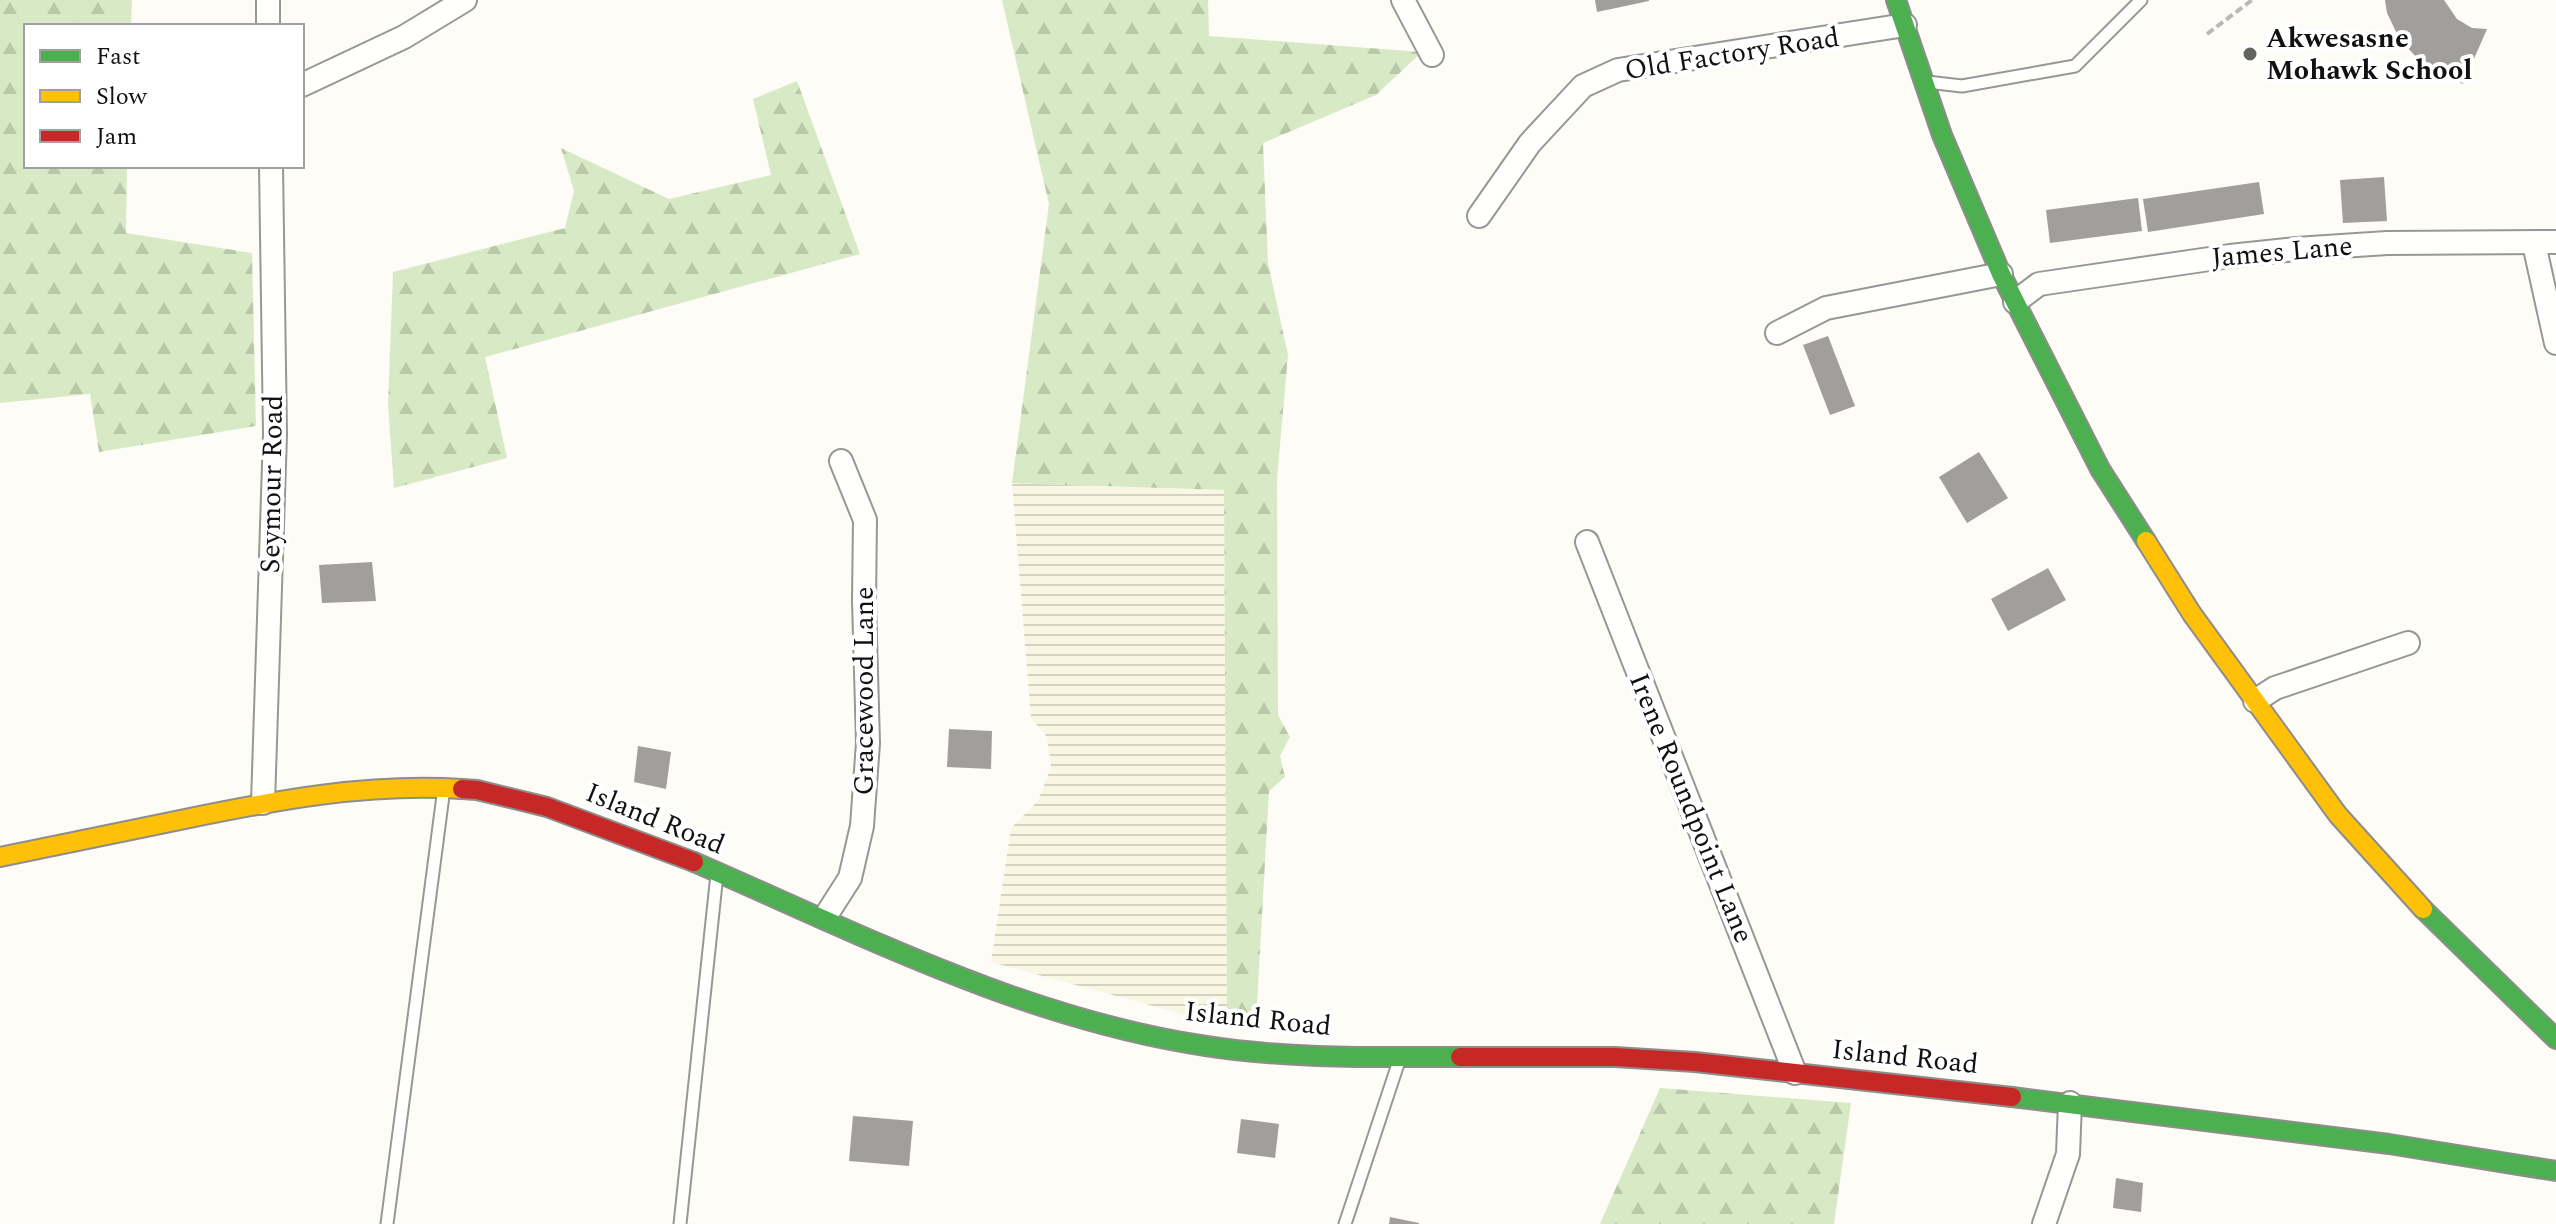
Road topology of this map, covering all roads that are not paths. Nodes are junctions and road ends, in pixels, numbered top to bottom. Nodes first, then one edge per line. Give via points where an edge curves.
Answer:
1 (268, 0) edge
2 (465, 0) edge
3 (1403, 0) edge
4 (1896, 0) edge
5 (2141, 0) edge
6 (268, 24) edge
7 (1905, 25) junction
8 (1432, 55) dead end
9 (1924, 82) junction
10 (304, 84) edge
11 (271, 168) edge
12 (1479, 216) dead end
13 (2545, 243) edge
14 (2001, 274) junction
15 (2015, 302) junction
16 (1777, 333) dead end
17 (2556, 343) edge
18 (841, 461) dead end
19 (1587, 542) dead end
20 (2408, 643) dead end
21 (2255, 701) junction
22 (444, 788) junction
23 (263, 803) junction
24 (0, 857) edge
25 (718, 873) junction
26 (825, 917) junction
27 (2556, 1039) edge
28 (1401, 1057) junction
29 (1795, 1073) junction
30 (2070, 1103) junction
31 (2556, 1171) edge
32 (387, 1224) edge
33 (680, 1224) edge
34 (1345, 1224) edge
35 (2044, 1224) edge

1 - 6 street
2 - 10 street via 404,37
3 - 8 street
4 - 7 street
5 - 9 lane via 2075,66 1962,86
7 - 9 street
7 - 12 street, Old Factory Road via 1618,70 1583,86 1530,143
9 - 14 street
11 - 23 street, Seymour Road via 275,434
13 - 15 street, James Lane via 2387,243 2230,256 2039,284
13 - 17 street
14 - 15 street
14 - 16 street via 1826,308
15 - 21 street via 2100,469 2192,614
18 - 26 street, Gracewood Lane via 865,520 868,743 862,826 850,878
19 - 29 street, Irene Roundpoint Lane
20 - 21 street via 2275,688
21 - 27 street via 2338,815 2436,924
22 - 23 street, Island Road via 345,791
22 - 25 street, Island Road via 477,790 547,807
22 - 32 lane
23 - 24 street, Island Road
25 - 26 street, Island Road
25 - 33 lane
26 - 28 street, Island Road via 976,984 1130,1031 1286,1054
28 - 29 street, Island Road via 1615,1057
28 - 34 lane
29 - 30 street, Island Road
30 - 31 street, Island Road
30 - 35 street via 2068,1154

